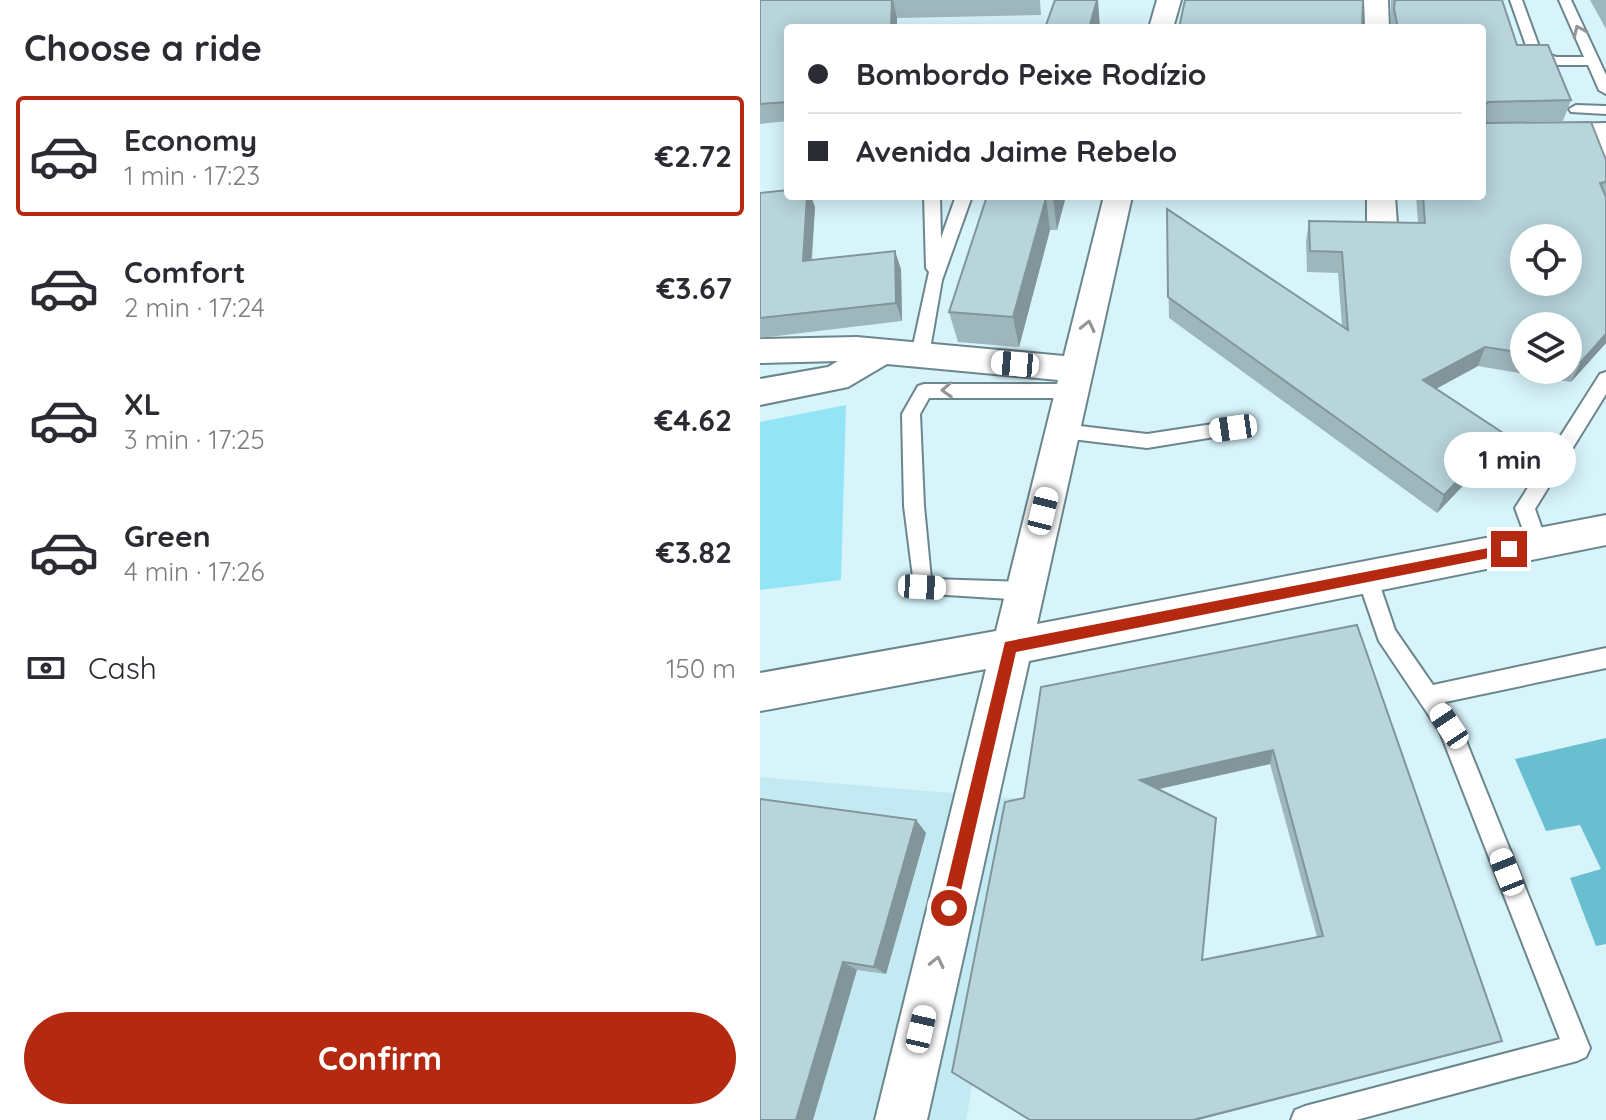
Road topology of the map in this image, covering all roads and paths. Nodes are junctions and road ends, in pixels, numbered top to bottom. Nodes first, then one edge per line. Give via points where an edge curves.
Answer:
1 (1169, 0) edge
2 (1376, 0) edge
3 (1516, 0) edge
4 (1565, 0) edge
5 (1162, 24) edge
6 (1377, 24) edge
7 (1593, 61) junction
8 (1606, 90) edge
9 (1576, 109) dead end
10 (1604, 133) edge
11 (1486, 134) edge
12 (932, 200) edge
13 (963, 200) edge
14 (1117, 200) edge
15 (934, 280) junction
16 (760, 351) edge
17 (883, 351) junction
18 (920, 355) junction
19 (1606, 379) edge
20 (1076, 380) junction
21 (760, 392) edge
22 (1233, 428) dead end
23 (1063, 431) junction
24 (1606, 530) edge
25 (1537, 543) junction
26 (1367, 577) junction
27 (1024, 591) junction
28 (1010, 647) junction
29 (1606, 658) edge
30 (760, 692) edge
31 (1428, 696) junction
32 (760, 717) edge
33 (901, 1120) edge
34 (1305, 1120) edge

1 - 5 street
2 - 6 street
3 - 7 lane via 1535,54 1554,61
7 -> 4 lane
7 - 8 lane
9 - 10 lane
10 - 11 street
12 - 15 lane
13 - 15 lane
20 -> 14 street
15 - 18 lane
16 - 17 street
17 - 18 street
17 - 21 street via 836,378
18 - 20 street
19 - 25 lane via 1525,508
20 - 23 street
20 -> 27 lane via 924,391 911,414 922,587
22 - 23 lane via 1147,441
23 - 27 street
24 - 25 street
25 - 26 street
26 - 28 street
26 - 31 lane via 1386,634
27 - 28 street
28 - 30 street
28 - 32 street via 912,684
33 -> 28 street
29 - 31 lane
31 - 34 lane via 1449,726 1577,1048

